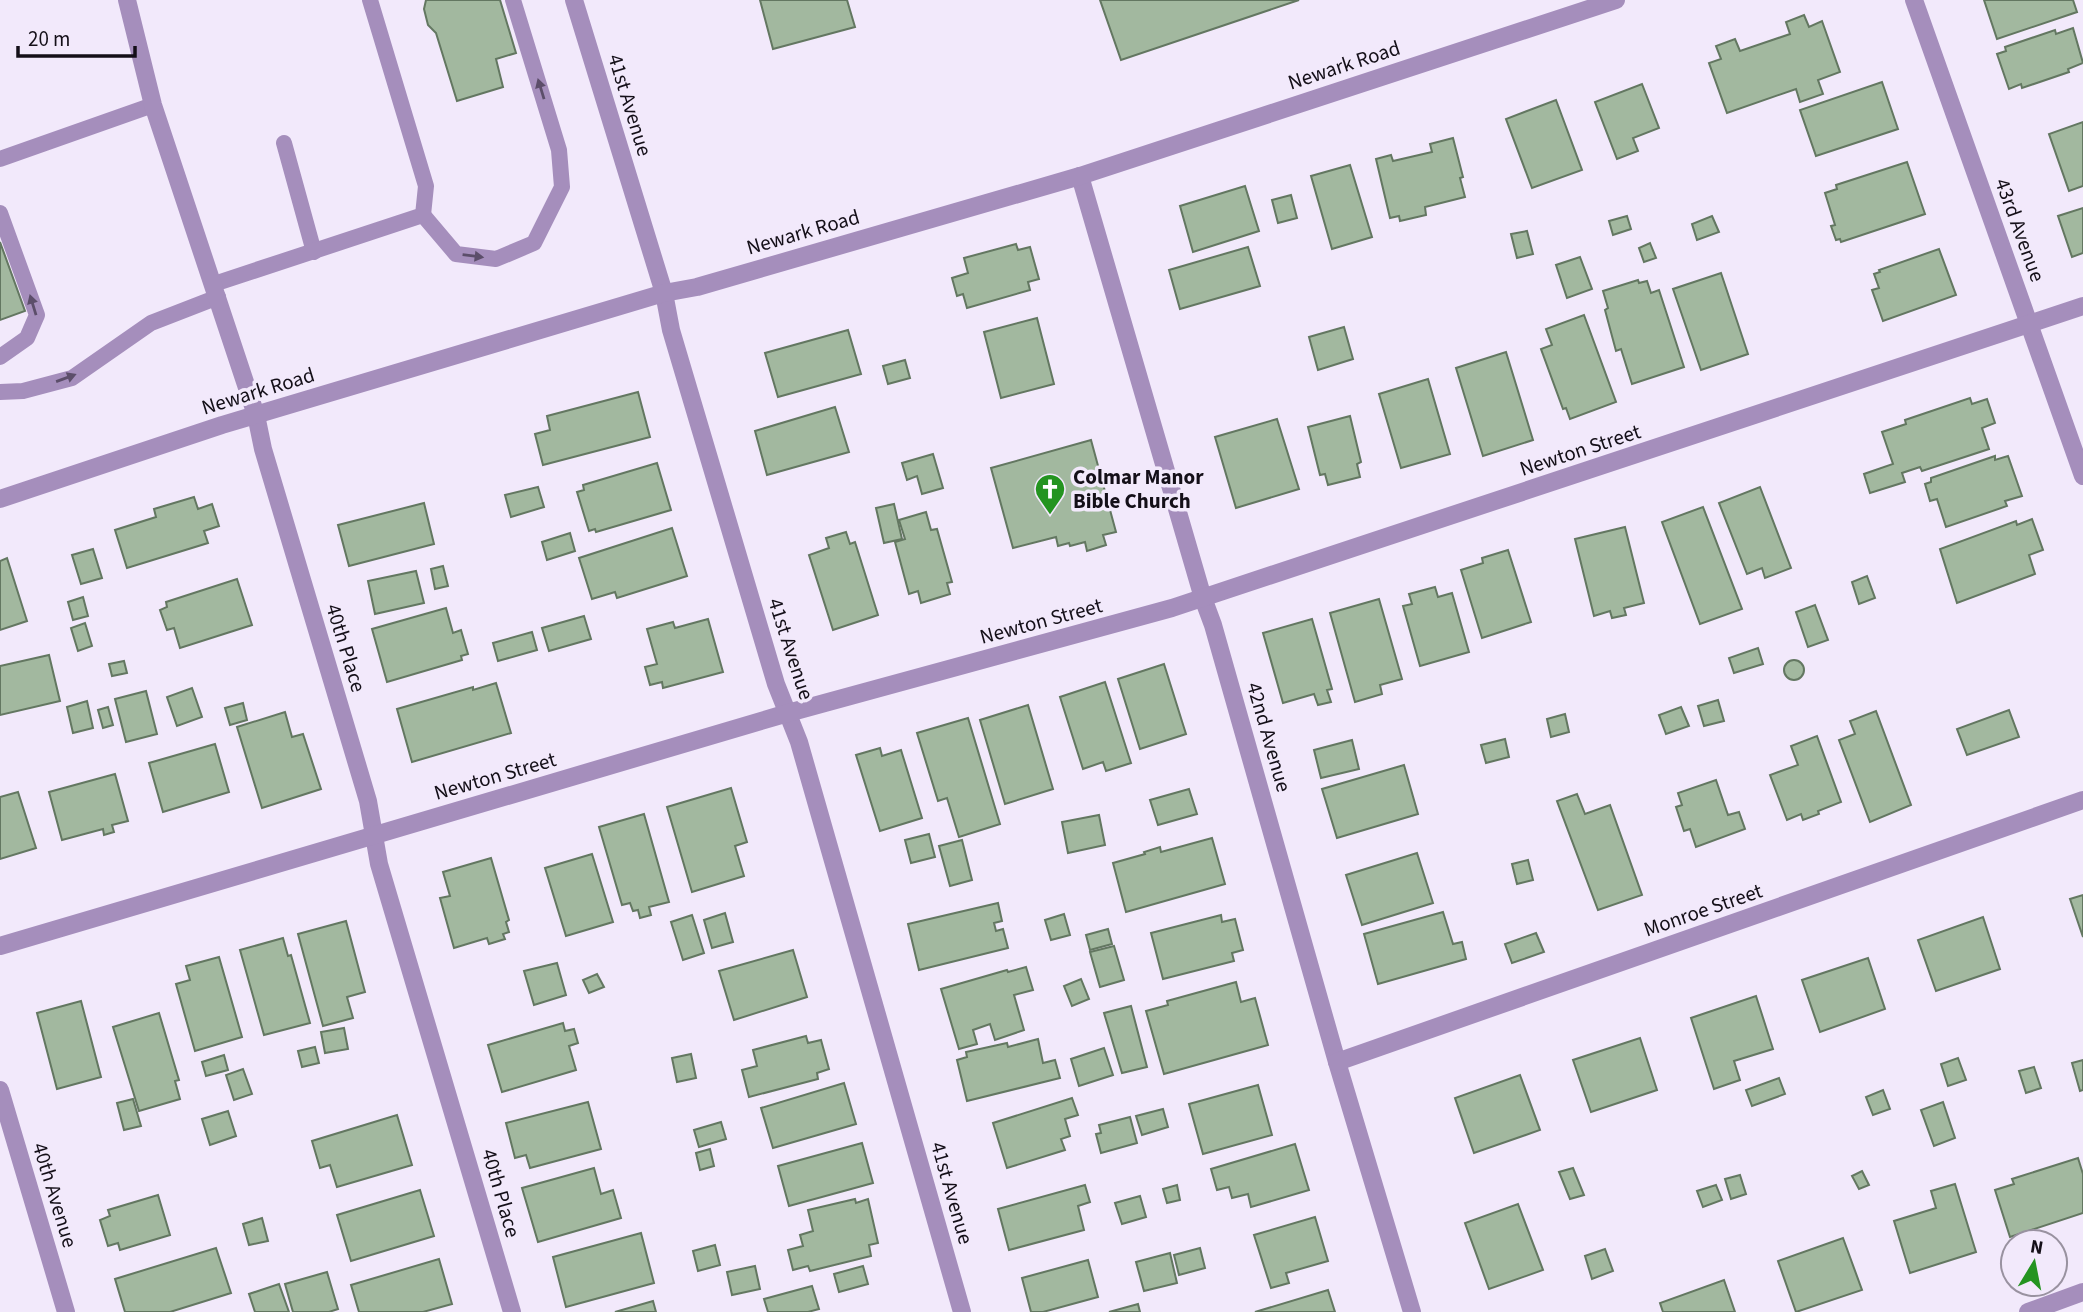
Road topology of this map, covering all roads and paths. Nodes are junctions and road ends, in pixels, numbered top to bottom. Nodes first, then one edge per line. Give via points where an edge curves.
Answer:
1 (127, 0) edge
2 (370, 0) edge
3 (513, 0) edge
4 (574, 0) edge
5 (1616, 0) edge
6 (1913, 0) edge
7 (153, 105) junction
8 (284, 143) dead end
9 (0, 159) edge
10 (1080, 176) junction
11 (0, 213) edge
12 (423, 215) junction
13 (314, 252) junction
14 (216, 291) junction
15 (664, 293) junction
16 (2083, 306) edge
17 (2029, 325) junction
18 (0, 357) edge
19 (0, 391) edge
20 (256, 415) junction
21 (2083, 476) edge
22 (0, 499) edge
23 (1203, 598) junction
24 (788, 713) junction
25 (2083, 800) edge
26 (374, 834) junction
27 (0, 946) edge
28 (1338, 1062) junction
29 (0, 1090) edge
30 (2083, 1292) edge
31 (66, 1312) edge
32 (512, 1312) edge
33 (962, 1312) edge
34 (1412, 1312) edge
35 (2028, 1312) edge

1 - 7 street, 40th Place
2 - 12 lane via 426,186
12 -> 3 lane via 456,254 496,259 534,243 562,187 559,150
4 - 15 street, 41st Avenue
5 - 10 street, Newark Road
6 - 17 street, 43rd Avenue
7 - 9 lane
7 - 14 street, 40th Place
8 - 13 lane
10 - 15 street, Newark Road
10 - 23 street, 42nd Avenue
18 -> 11 lane via 27,338 37,315
12 - 13 lane
13 - 14 lane
19 -> 14 lane via 23,391 72,378 151,323
14 - 20 street, 40th Place
15 - 20 street, Newark Road
15 - 24 street, 41st Avenue via 675,344
16 - 17 street, Newton Street
17 - 21 street, 43rd Avenue
17 - 23 street, Newton Street
20 - 22 street, Newark Road
20 - 26 street, 40th Place
23 - 24 street, Newton Street
23 - 28 street, 42nd Avenue
24 - 26 street, Newton Street
24 - 33 street, 41st Avenue
25 - 28 street, Monroe Street
26 - 27 street, Newton Street
26 - 32 street, 40th Place via 379,864
28 - 34 street, 42nd Avenue
29 - 31 street, 40th Avenue
30 - 35 street

